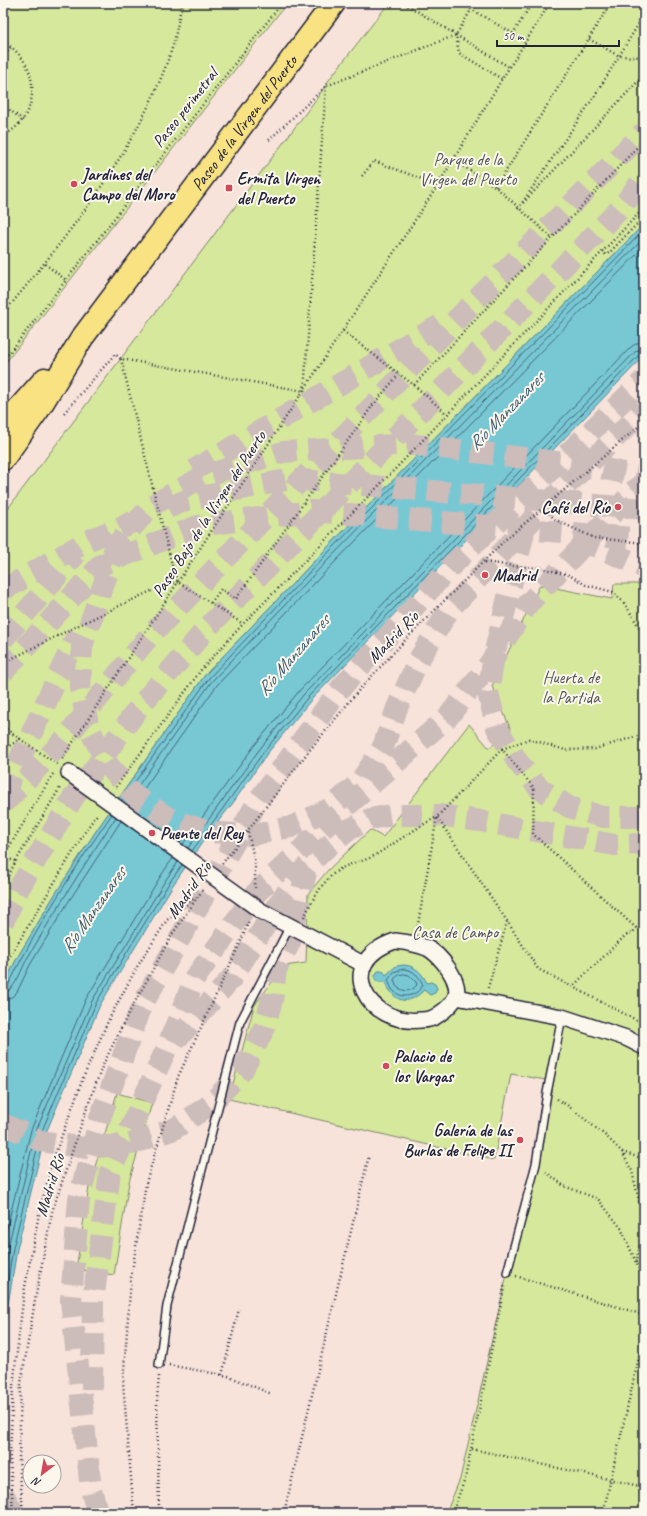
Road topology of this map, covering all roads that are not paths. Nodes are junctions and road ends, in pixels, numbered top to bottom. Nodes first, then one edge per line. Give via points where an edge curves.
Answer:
1 (334, 3) edge
2 (82, 338) junction
3 (3, 426) edge
4 (3, 440) edge
5 (3, 459) edge
6 (64, 769) road end
7 (294, 928) junction
8 (363, 964) junction
9 (456, 997) junction
10 (562, 1016) junction
11 (644, 1046) edge
12 (507, 1273) road end
13 (160, 1365) road end

1 - 2 main road, Paseo de la Virgen del Puerto
2 - 3 main road, Paseo de la Virgen del Puerto
2 - 4 street, Paseo de la Virgen del Puerto
2 - 5 main road, Paseo de la Virgen del Puerto via 38,410
6 - 7 street via 261,911
7 - 8 street
7 - 13 lane via 240,1022 167,1306
8 - 9 street via 372,952 395,940 429,949 443,961 453,975
8 - 9 street via 363,991 375,1006 392,1017 410,1021 424,1020 446,1009
9 - 10 street
10 - 11 street
10 - 12 lane via 536,1164

